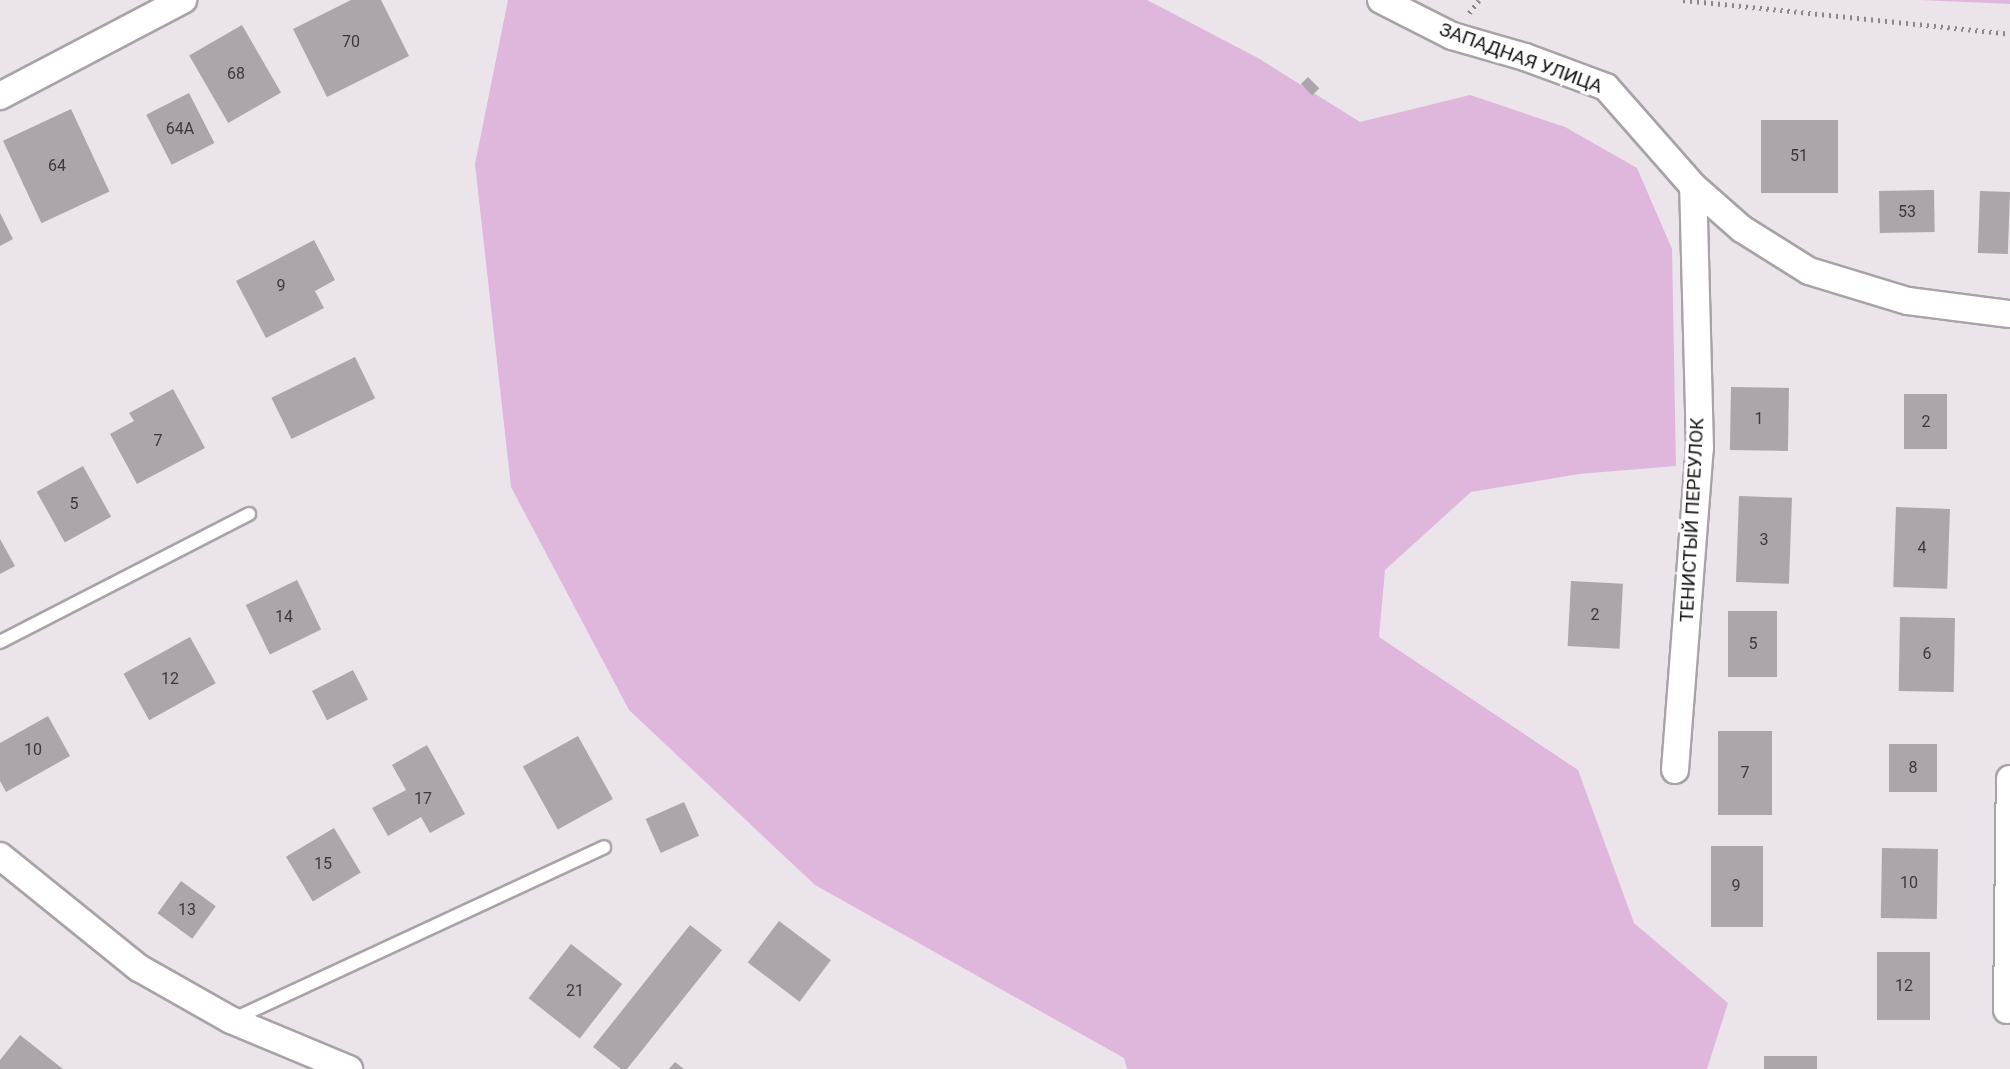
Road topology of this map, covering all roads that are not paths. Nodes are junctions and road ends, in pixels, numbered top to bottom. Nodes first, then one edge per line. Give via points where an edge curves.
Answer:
1 (183, 0) edge
2 (1381, 0) edge
3 (0, 96) edge
4 (1693, 186) junction
5 (2010, 314) edge
6 (249, 514) dead end
7 (0, 642) edge
8 (1675, 770) dead end
9 (2010, 779) edge
10 (604, 847) dead end
11 (0, 856) edge
12 (2007, 1010) dead end
13 (231, 1020) junction
14 (349, 1069) edge

1 - 3 street
2 - 4 street, ЗАПАДНАЯ УЛИЦА via 1452,36 1606,87
4 - 5 street, ЗАПАДНАЯ УЛИЦА via 1742,229 1808,271 1908,301
4 - 8 street, ТЕНИСТЫЙ ПЕРЕУЛОК via 1700,448
6 - 7 lane
9 - 12 street
10 - 13 lane
11 - 13 street via 139,968
13 - 14 street

